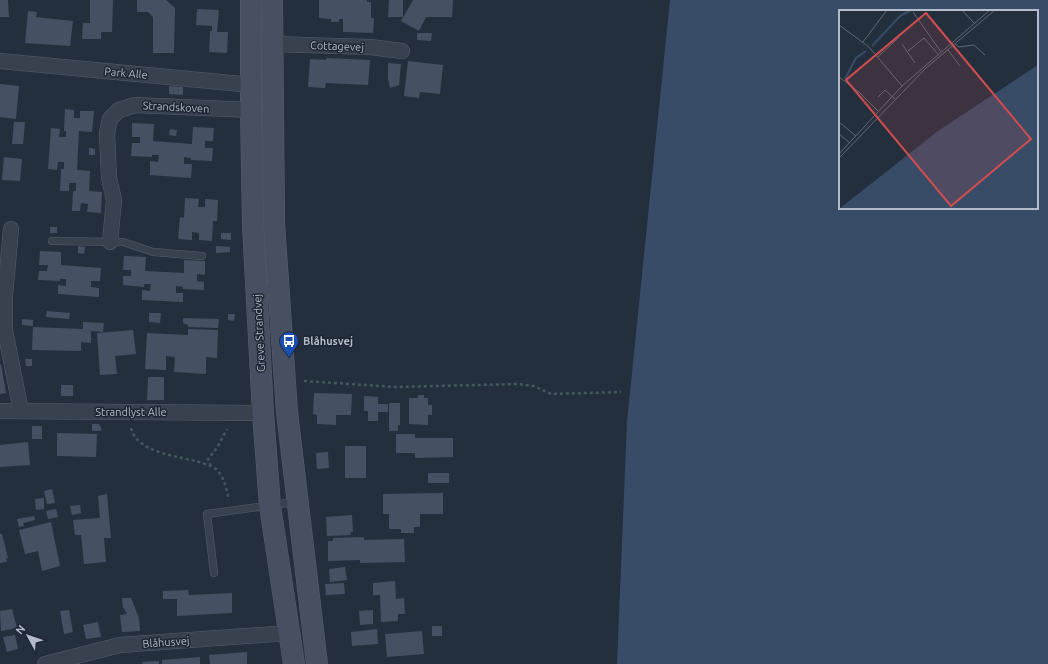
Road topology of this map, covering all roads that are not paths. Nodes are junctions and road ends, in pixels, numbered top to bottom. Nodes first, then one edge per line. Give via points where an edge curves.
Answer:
1 (252, 0) edge
2 (272, 0) edge
3 (272, 44) junction
4 (402, 51) dead end
5 (0, 61) edge
6 (252, 85) junction
7 (251, 110) junction
8 (11, 229) dead end
9 (52, 241) dead end
10 (110, 242) junction
11 (202, 256) dead end
12 (0, 411) edge
13 (21, 411) junction
14 (263, 413) junction
15 (298, 502) junction
16 (270, 506) junction
17 (214, 573) dead end
18 (290, 633) junction
19 (45, 664) edge
20 (294, 664) edge
21 (317, 664) edge

1 - 6 main road, Greve Strandvej
2 - 3 main road, Greve Strandvej
3 - 4 street, Cottagevej via 370,47
3 - 15 main road, Greve Strandvej via 274,223 285,380
5 - 6 street, Park Alle
6 - 7 main road, Greve Strandvej
7 - 10 street, Strandskoven via 135,105 119,110 110,119 107,134 109,178 114,200
7 - 14 main road, Greve Strandvej via 253,226
8 - 13 street via 4,296 6,330
9 - 10 lane
10 - 11 lane via 123,242 153,252
12 - 13 street, Strandlyst Alle
13 - 14 street, Strandlyst Alle
14 - 16 main road, Greve Strandvej
15 - 16 lane
15 - 21 main road, Greve Strandvej
16 - 17 lane via 207,514
16 - 18 main road, Greve Strandvej
18 - 19 street, Blåhusvej via 120,645
18 - 20 main road, Greve Strandvej

